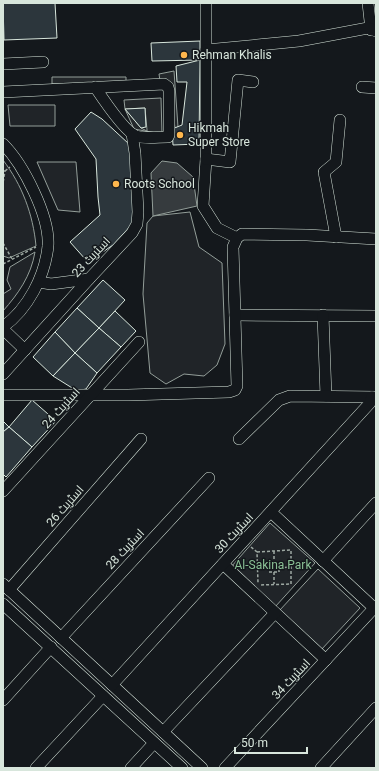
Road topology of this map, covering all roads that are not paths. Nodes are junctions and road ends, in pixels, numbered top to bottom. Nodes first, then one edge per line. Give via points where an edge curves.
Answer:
1 (206, 3) edge
2 (368, 3) edge
3 (374, 30) edge
4 (206, 50) junction
5 (44, 62) dead end
6 (3, 64) edge
7 (253, 82) dead end
8 (95, 87) junction
9 (362, 87) dead end
10 (376, 88) edge
11 (3, 92) edge
12 (340, 120) dead end
13 (132, 134) junction
14 (3, 144) edge
15 (206, 159) junction
16 (336, 237) junction
17 (237, 238) junction
18 (376, 239) edge
19 (89, 279) junction
20 (39, 282) junction
21 (235, 315) junction
22 (323, 316) junction
23 (376, 316) edge
24 (3, 328) edge
25 (139, 342) dead end
26 (25, 350) junction
27 (3, 374) edge
28 (91, 394) junction
29 (3, 395) edge
30 (326, 396) junction
31 (374, 397) edge
32 (141, 439) dead end
33 (239, 439) dead end
34 (209, 478) dead end
35 (3, 491) edge
36 (376, 503) edge
37 (270, 512) junction
38 (323, 561) junction
39 (223, 564) junction
40 (6, 587) edge
41 (3, 604) edge
42 (375, 607) edge
43 (275, 613) junction
44 (61, 638) junction
45 (51, 648) junction
46 (326, 660) junction
47 (97, 671) junction
48 (87, 681) junction
49 (112, 685) junction
50 (103, 696) junction
51 (3, 700) edge
52 (376, 708) edge
53 (163, 732) junction
54 (154, 743) junction
55 (36, 768) edge
56 (131, 768) edge
57 (182, 768) edge
58 (202, 768) edge
59 (225, 768) edge
60 (321, 768) edge

1 - 4 street
2 - 3 street
3 - 4 street via 368,28 298,41
4 - 15 street
5 - 6 street
7 - 15 street via 238,80 230,162
8 - 11 street
8 - 13 street
8 - 13 street via 164,84 168,87 168,137 141,137
9 - 10 street
12 - 16 street via 336,162 324,172
13 - 19 street, اسٹریٹ 23 via 137,224 132,233
14 - 20 street via 12,153 30,182 47,230 48,245
15 - 17 street via 203,206 217,228
16 - 17 street via 242,234
16 - 18 street
17 - 21 street via 233,248
19 - 20 street via 51,284
19 - 26 street, اسٹریٹ 23
20 - 24 street via 17,314
21 - 22 street
21 - 28 street via 235,390
22 - 23 street
22 - 30 street
24 - 26 street
25 - 28 street, اسٹریٹ 24
26 - 27 street, اسٹریٹ 23
28 - 29 street
28 - 35 street, اسٹریٹ 24
30 - 31 street
30 - 33 street via 290,396 278,400
31 - 37 street, اسٹریٹ 30
32 - 40 street, اسٹریٹ 26
34 - 44 street, اسٹریٹ 28
36 - 38 street
37 - 38 street
37 - 39 street, اسٹریٹ 30
38 - 42 street
39 - 43 street
39 - 49 street, اسٹریٹ 30
40 - 44 street
41 - 45 street
42 - 46 street, اسٹریٹ 34
43 - 46 street
43 - 53 street
44 - 47 street
45 - 48 street
45 - 51 street
46 - 59 street, اسٹریٹ 34
47 - 48 street
47 - 49 street
48 - 50 street
49 - 53 street
50 - 54 street
50 - 55 street
52 - 60 street
53 - 58 street
54 - 56 street
54 - 57 street

